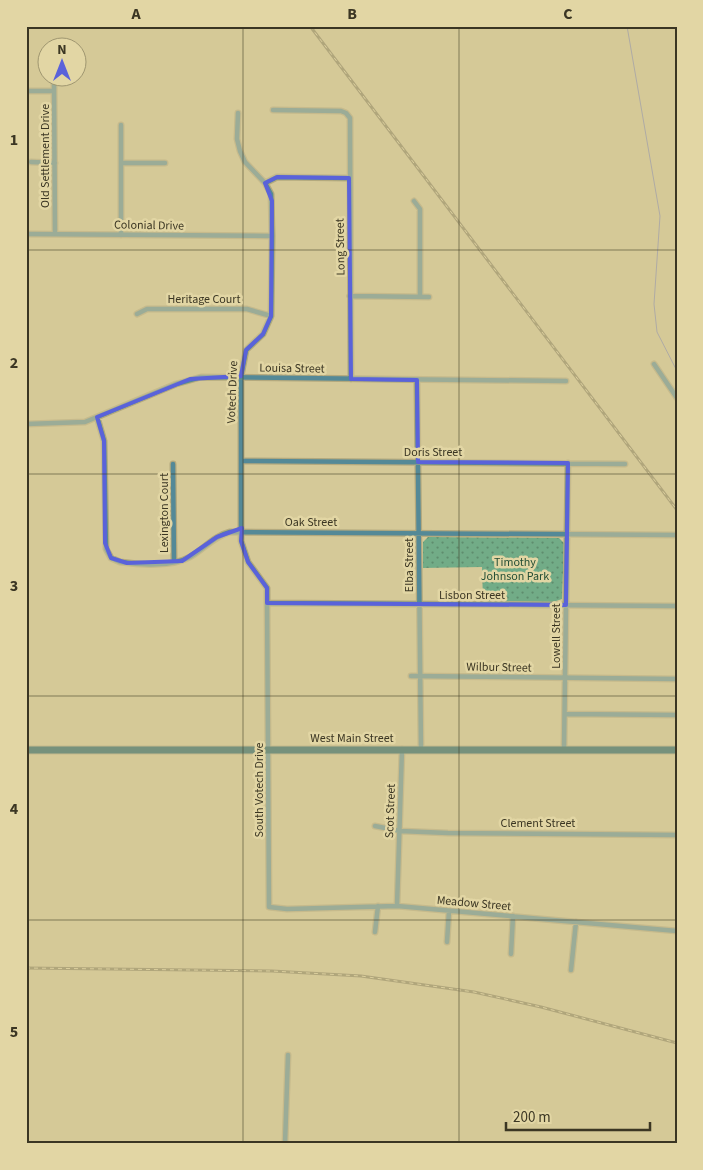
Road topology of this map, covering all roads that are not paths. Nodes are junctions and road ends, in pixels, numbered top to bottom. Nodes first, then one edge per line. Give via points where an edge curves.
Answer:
1 (26, 91) edge
2 (54, 91) joint
3 (273, 110) dead end
4 (238, 113) dead end
5 (121, 126) dead end
6 (31, 162) dead end
7 (55, 162) junction
8 (121, 163) junction
9 (165, 163) dead end
10 (349, 178) junction
11 (265, 183) junction
12 (414, 201) dead end
13 (26, 234) edge
14 (55, 234) junction
15 (121, 235) junction
16 (272, 236) junction
17 (350, 296) junction
18 (420, 297) junction
19 (429, 297) dead end
20 (137, 314) dead end
21 (271, 316) junction
22 (654, 364) dead end
23 (241, 376) junction
24 (351, 379) junction
25 (417, 380) junction
26 (566, 380) dead end
27 (677, 398) edge
28 (97, 417) junction
29 (26, 424) edge
30 (241, 461) junction
31 (418, 462) junction
32 (568, 463) junction
33 (173, 464) dead end
34 (625, 464) dead end
35 (242, 532) junction
36 (567, 532) junction
37 (419, 533) junction
38 (677, 534) edge
39 (174, 562) junction
40 (268, 603) junction
41 (419, 605) junction
42 (566, 605) junction
43 (677, 606) edge
44 (268, 674) joint
45 (411, 676) dead end
46 (420, 676) junction
47 (566, 678) junction
48 (677, 679) edge
49 (565, 714) junction
50 (677, 715) edge
51 (269, 749) junction
52 (402, 749) junction
53 (421, 749) junction
54 (564, 749) junction
55 (26, 750) edge
56 (677, 750) edge
57 (375, 826) dead end
58 (400, 831) junction
59 (677, 835) edge
60 (378, 906) junction
61 (397, 906) junction
62 (269, 907) joint
63 (449, 911) junction
64 (513, 916) junction
65 (576, 922) junction
66 (677, 931) edge
67 (376, 932) dead end
68 (446, 942) dead end
69 (511, 954) dead end
70 (571, 970) dead end
71 (288, 1055) dead end
72 (285, 1144) edge

1 - 2 street
2 - 7 street, Old Settlement Drive
3 - 10 street, Long Street via 336,111 349,116
4 - 11 street, Votech Drive via 240,151 245,162
5 - 8 street
6 - 7 street
7 - 14 street, Old Settlement Drive
8 - 9 street
8 - 15 street
10 - 11 street via 277,177
10 - 17 street, Long Street
11 - 16 street, Votech Drive via 272,201
12 - 18 street via 420,209
13 - 14 street, Colonial Drive
14 - 15 street, Colonial Drive
15 - 16 street, Colonial Drive
16 - 21 street, Votech Drive
17 - 18 street
17 - 24 street, Long Street
18 - 19 street
20 - 21 street, Heritage Court via 147,309 237,308
21 - 23 street, Votech Drive via 267,329 246,350
22 - 27 street
23 - 24 street, Louisa Street
23 - 28 street, Louisa Street via 190,379
23 - 30 street, Votech Drive
24 - 25 street, Louisa Street
25 - 26 street, Louisa Street
25 - 31 street, Elba Street
28 - 29 street, Louisa Street via 76,423
28 - 39 street, Oak Street via 104,441 104,530 108,554 120,562
30 - 31 street, Doris Street
30 - 35 street, Votech Drive
31 - 32 street, Doris Street
31 - 37 street, Elba Street
32 - 34 street, Doris Street
32 - 36 street, Lowell Street
33 - 39 street, Lexington Court
35 - 37 street, Oak Street
35 - 39 street, Oak Street via 224,533 188,558
35 - 40 street, Votech Drive via 245,556 267,588
36 - 37 street, Oak Street
36 - 38 street, Oak Street
36 - 42 street, Lowell Street
37 - 41 street, Elba Street
40 - 41 street, Lisbon Street
40 - 44 street, Votech Drive
41 - 42 street, Lisbon Street
41 - 46 street, Elba Street
42 - 43 street, Lisbon Street
42 - 47 street, Lowell Street
44 - 51 street, South Votech Drive
45 - 46 street, Wilbur Street
46 - 47 street, Wilbur Street
46 - 53 street, Elba Street
47 - 48 street, Wilbur Street
47 - 49 street, Lowell Street
49 - 50 street
49 - 54 street, Lowell Street
51 - 52 main road, West Main Street
51 - 55 main road, West Main Street
51 - 62 street, South Votech Drive
52 - 53 main road, West Main Street
52 - 58 street, Scot Street
53 - 54 main road, West Main Street
54 - 56 main road, West Main Street
57 - 58 street, Clement Street
58 - 59 street, Clement Street
58 - 61 street, Scot Street
60 - 61 street, Meadow Street
60 - 62 street, Meadow Street
60 - 67 street
61 - 63 street, Meadow Street
63 - 64 street, Meadow Street
63 - 68 street
64 - 65 street, Meadow Street
64 - 69 street
65 - 66 street, Meadow Street
65 - 70 street
71 - 72 street

